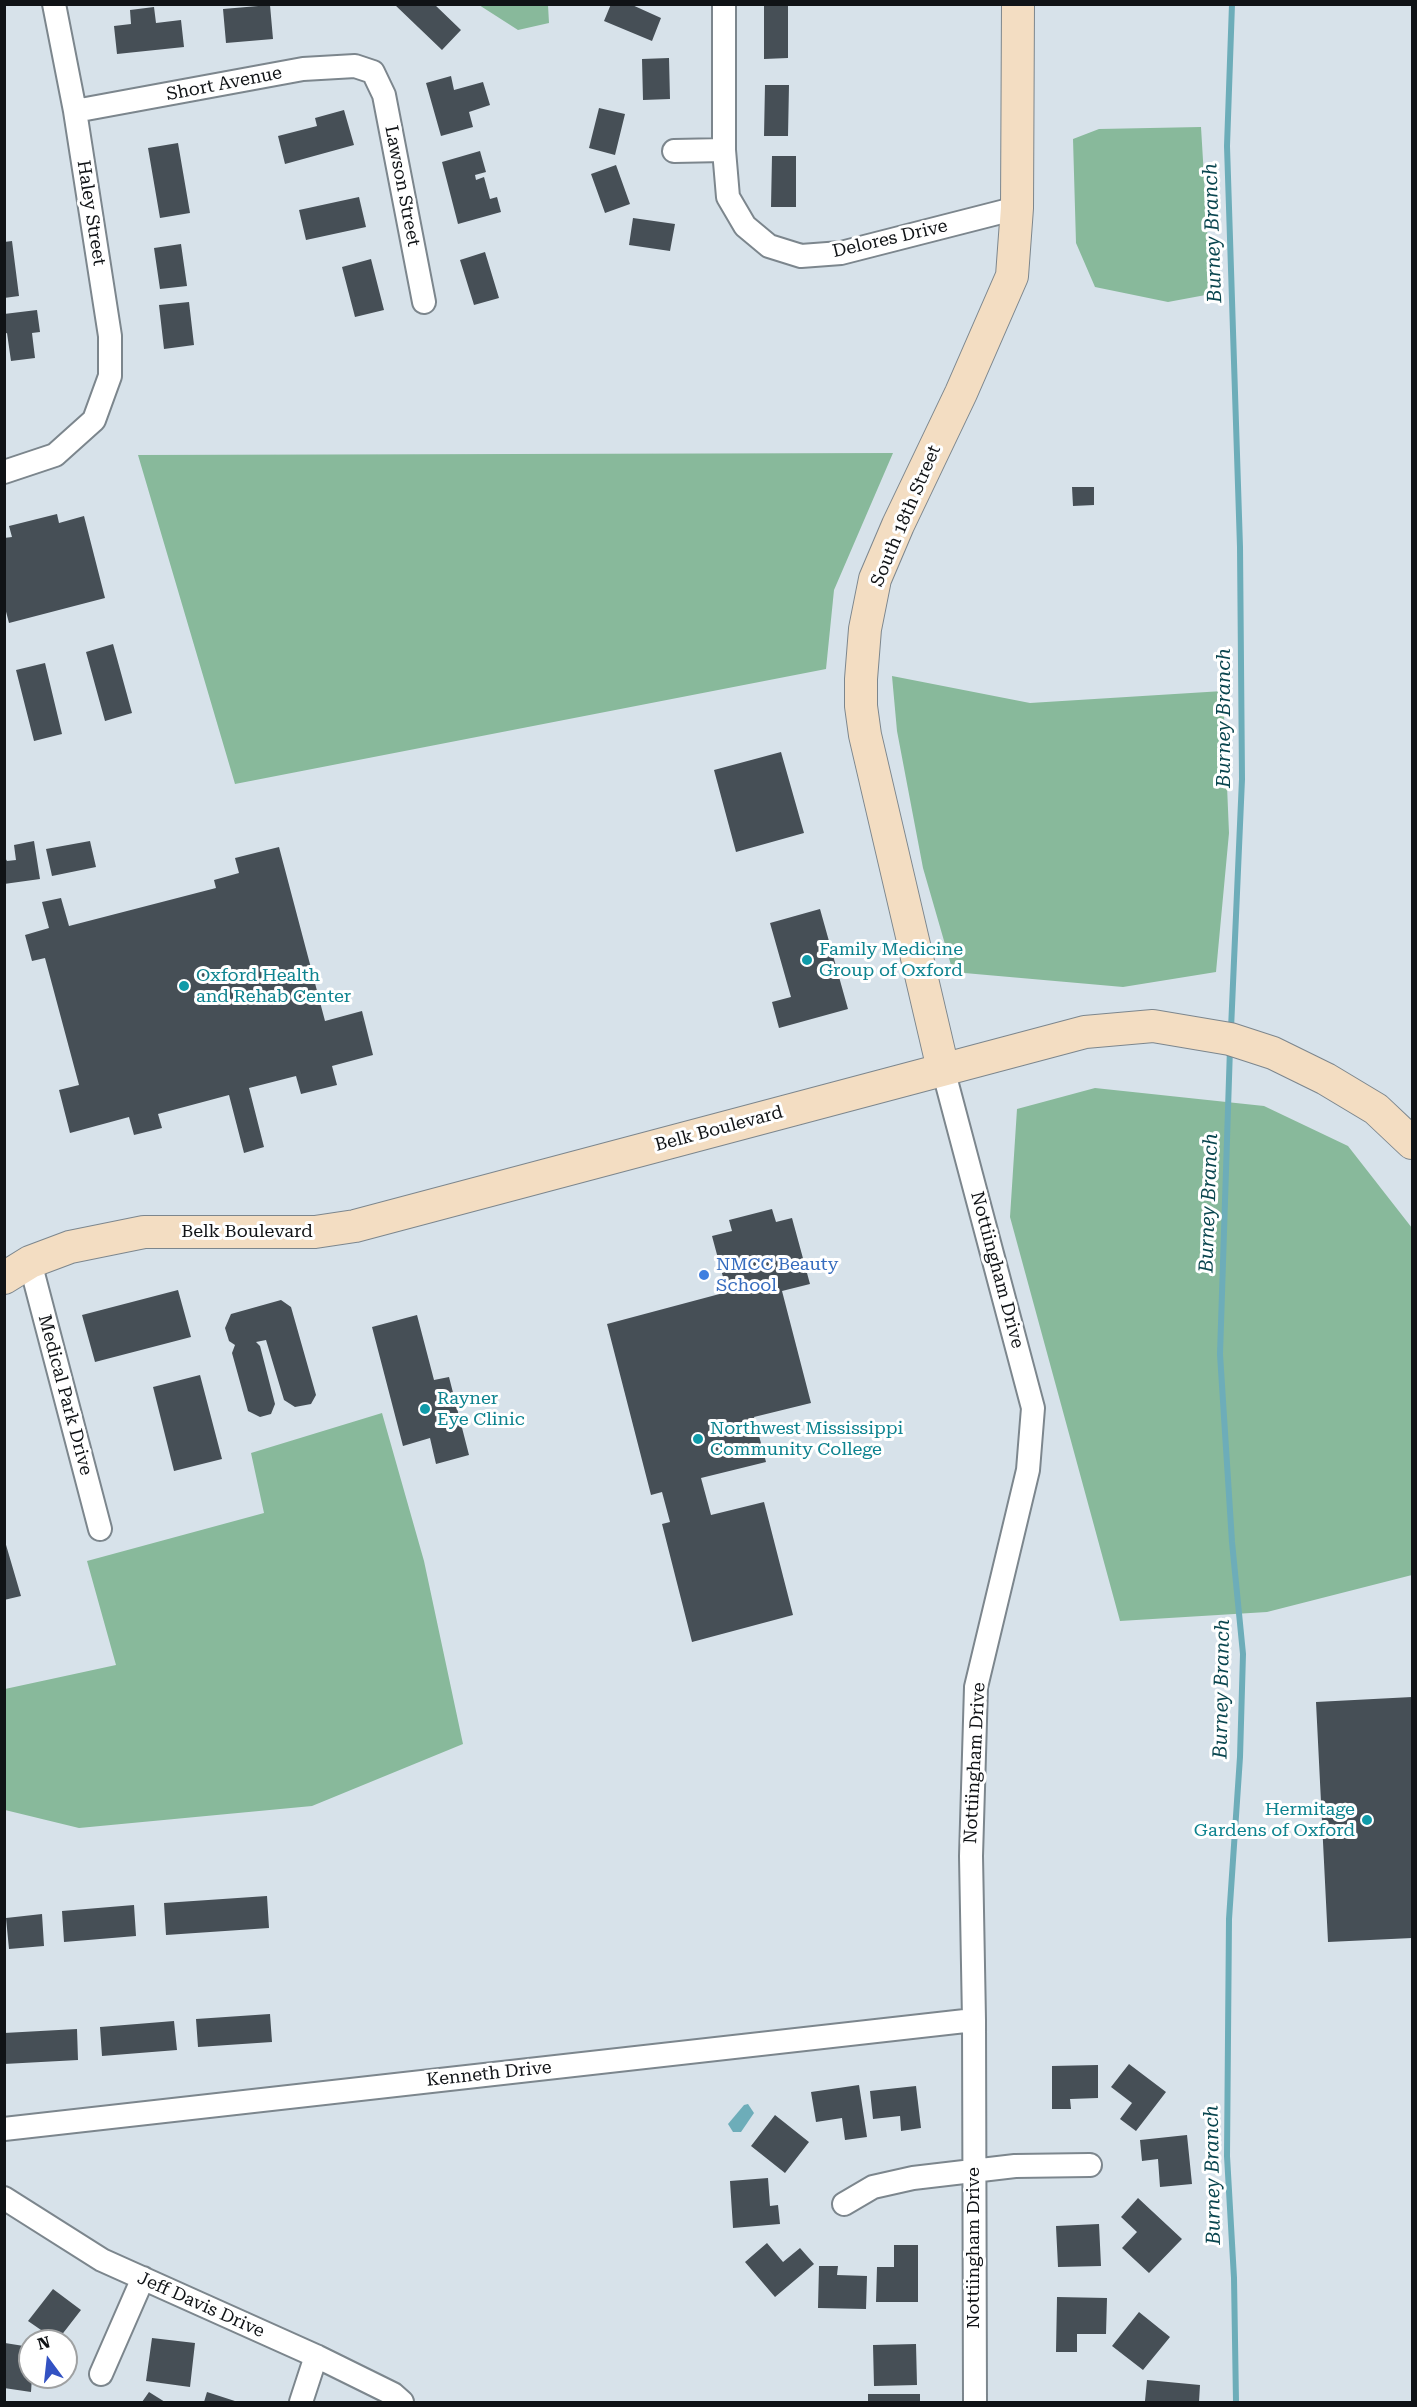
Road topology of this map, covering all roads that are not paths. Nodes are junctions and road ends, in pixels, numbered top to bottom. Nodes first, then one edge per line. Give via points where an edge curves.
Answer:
1 (54, 4) edge
2 (724, 4) edge
3 (1018, 4) edge
4 (373, 72) joint
5 (75, 111) junction
6 (724, 150) junction
7 (674, 151) dead end
8 (1017, 208) junction
9 (424, 302) dead end
10 (4, 472) edge
11 (943, 1069) junction
12 (1413, 1143) edge
13 (17, 1270) edge
14 (99, 1529) dead end
15 (974, 2019) junction
16 (4, 2129) edge
17 (1090, 2165) dead end
18 (974, 2170) junction
19 (4, 2198) edge
20 (844, 2204) dead end
21 (143, 2278) junction
22 (316, 2356) junction
23 (101, 2374) dead end
24 (302, 2403) edge
25 (402, 2403) edge
26 (975, 2403) edge

1 - 5 street, Haley Street
2 - 6 street, Delores Drive
3 - 8 street, South 18th Street
4 - 5 street, Short Avenue via 355,66 303,69
4 - 9 street, Lawson Street via 384,95
5 - 10 street, Haley Street via 110,336 110,376 94,420 55,455
6 - 7 street
6 - 8 street, Delores Drive via 728,197 746,226 769,246 801,256 841,253
8 - 11 street, South 18th Street via 1012,276 875,579 864,639 861,706 865,735
11 - 12 street, Belk Boulevard via 1085,1032 1153,1026 1186,1030 1273,1053 1326,1078 1376,1109
11 - 13 street, Belk Boulevard via 355,1226 315,1232 144,1232 70,1247
11 - 15 street, Nottiingham Drive via 1033,1408 1028,1470 976,1688 971,1856
13 - 14 street, Medical Park Drive
15 - 16 street, Kenneth Drive
15 - 18 street, Nottiingham Drive
17 - 18 street
18 - 20 street via 873,2187
18 - 26 street, Nottiingham Drive
19 - 21 street, Jeff Davis Drive via 102,2260
21 - 22 street, Jeff Davis Drive
21 - 23 street
22 - 24 street
22 - 25 street, Jeff Davis Drive via 393,2394

